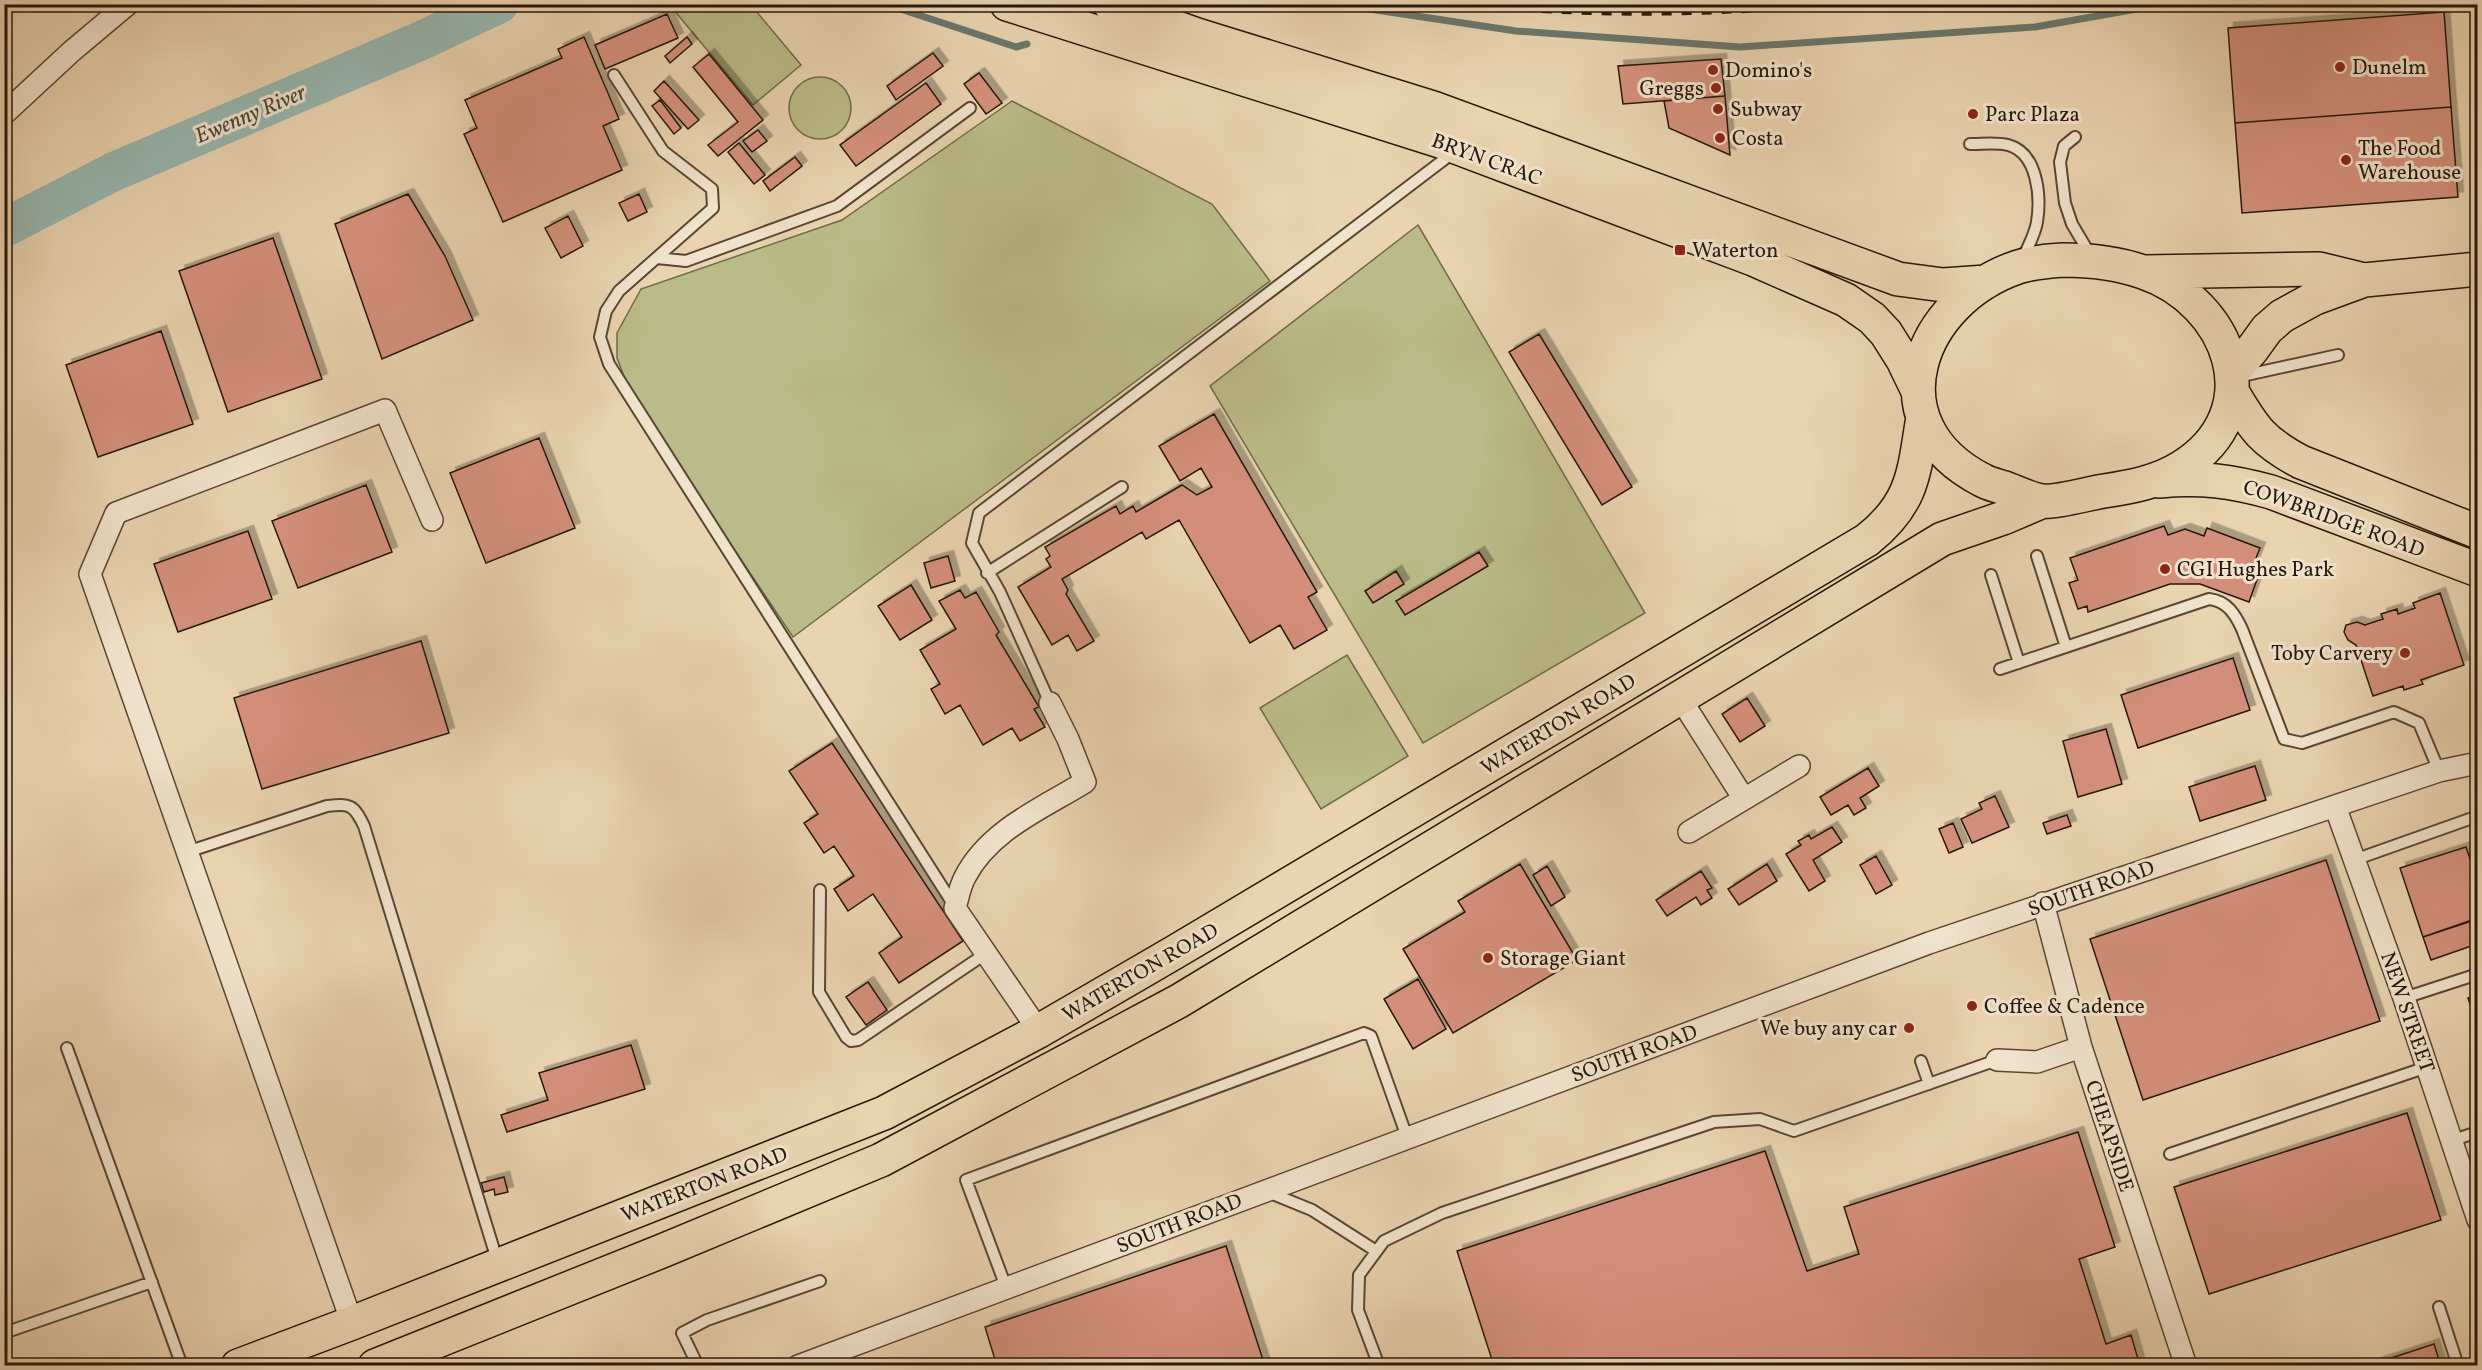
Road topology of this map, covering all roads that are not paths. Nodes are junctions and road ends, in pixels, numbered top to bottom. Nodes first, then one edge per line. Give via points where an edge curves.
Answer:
1 (128, 4) edge
2 (1007, 4) edge
3 (1110, 4) edge
4 (614, 75) dead end
5 (970, 108) dead end
6 (4, 114) edge
7 (2075, 137) dead end
8 (1970, 144) dead end
9 (1459, 148) junction
10 (657, 258) junction
11 (2094, 260) junction
12 (2019, 267) junction
13 (2478, 269) edge
14 (2144, 272) junction
15 (2364, 280) junction
16 (1986, 282) junction
17 (2338, 355) dead end
18 (2233, 380) junction
19 (1920, 404) junction
20 (2152, 482) junction
21 (1122, 487) dead end
22 (2043, 501) junction
23 (432, 520) dead end
24 (2478, 532) edge
25 (2037, 556) dead end
26 (2478, 570) edge
27 (987, 573) junction
28 (1991, 575) dead end
29 (2066, 647) junction
30 (2019, 663) junction
31 (2000, 669) dead end
32 (1680, 698) junction
33 (1050, 704) joint
34 (2478, 763) edge
35 (1799, 766) dead end
36 (2439, 771) junction
37 (1743, 799) junction
38 (2335, 806) junction
39 (2478, 816) edge
40 (1689, 832) dead end
41 (188, 852) junction
42 (2354, 860) junction
43 (820, 890) dead end
44 (2043, 903) junction
45 (955, 908) junction
46 (985, 954) junction
47 (2478, 974) edge
48 (2404, 998) junction
49 (1039, 1031) junction
50 (2081, 1047) junction
51 (67, 1048) dead end
52 (1996, 1060) joint
53 (1921, 1061) dead end
54 (2427, 1067) junction
55 (1929, 1084) junction
56 (2478, 1132) edge
57 (1407, 1137) junction
58 (2452, 1140) junction
59 (2170, 1154) dead end
60 (1265, 1190) junction
61 (2478, 1220) edge
62 (1376, 1251) junction
63 (498, 1264) junction
64 (820, 1281) dead end
65 (152, 1282) junction
66 (1006, 1287) junction
67 (2439, 1307) dead end
68 (352, 1323) junction
69 (4, 1333) edge
70 (182, 1365) edge
71 (238, 1365) edge
72 (375, 1365) edge
73 (698, 1365) edge
74 (798, 1365) edge
75 (1379, 1365) edge
76 (2186, 1365) edge
77 (2458, 1365) edge

1 - 6 street
2 - 9 main road, BRYN CRAC
3 - 16 main road, BRYN CRAC via 1433,108 1898,279 1943,285
4 - 10 lane via 663,151 712,189 713,208
5 - 10 lane via 837,206 686,261
7 - 11 lane via 2064,146 2060,162 2065,203 2072,224
8 - 12 lane via 2008,145 2032,166 2039,203 2037,222
9 - 19 main road, BRYN CRAC via 1753,259 1846,300 1886,333 1903,360
9 - 27 lane via 979,513 972,543
10 - 45 lane via 619,291 606,311 600,337 609,364
11 - 12 main road via 2040,261
11 - 14 main road
12 - 16 main road
13 - 15 main road
14 - 15 main road via 2319,269
14 - 18 main road, COWBRIDGE ROAD via 2185,296 2207,316 2221,335
15 - 18 main road via 2315,298 2282,316 2267,329
16 - 19 main road, WATERTON ROAD via 1959,302 1935,329 1924,349
17 - 18 lane
18 - 20 main road via 2215,436 2182,467
18 - 24 main road, COWBRIDGE ROAD via 2258,433 2274,448
19 - 22 main road, BRYN CRAC via 1934,439 1950,459 1982,480
19 - 49 main road, WATERTON ROAD via 1914,478 1896,512 1867,540
20 - 22 main road, WATERTON ROAD
20 - 26 main road, COWBRIDGE ROAD via 2193,478 2240,483
21 - 27 lane
22 - 32 main road, WATERTON ROAD via 1942,539
23 - 41 street via 385,410 116,513 90,574
25 - 29 lane
27 - 33 lane via 1000,592
28 - 30 lane
29 - 30 lane
29 - 36 lane via 2209,599 2218,600 2234,613 2242,629 2284,739 2302,743 2394,712 2419,723
30 - 31 lane
32 - 37 street
32 - 72 main road, WATERTON ROAD via 1179,1001 881,1160
33 - 45 street via 1085,782 1024,817 986,848 965,877
34 - 36 street, SOUTH ROAD
35 - 37 street
36 - 38 street, SOUTH ROAD
37 - 40 street
38 - 42 street, NEW STREET
38 - 44 street, SOUTH ROAD
39 - 42 lane
41 - 63 lane via 327,806 345,803 357,810
41 - 68 street
42 - 48 street, NEW STREET
43 - 46 lane via 819,992 851,1041
44 - 50 street, CHEAPSIDE
44 - 57 street, SOUTH ROAD
45 - 46 street
46 - 49 street
47 - 48 lane
48 - 54 street, NEW STREET
49 - 63 main road, WATERTON ROAD via 884,1113
50 - 52 street via 2037,1062
50 - 76 street, CHEAPSIDE
51 - 65 lane
52 - 55 lane
53 - 55 lane
54 - 58 street, NEW STREET
54 - 59 lane
55 - 62 lane via 1794,1131 1760,1119 1714,1122 1442,1213 1384,1241
56 - 58 lane
57 - 60 street, SOUTH ROAD
57 - 66 lane via 1371,1036 1364,1033 966,1180
58 - 61 street, NEW STREET
60 - 62 lane via 1312,1210
60 - 66 street, SOUTH ROAD
62 - 75 lane via 1359,1275 1358,1310
63 - 68 main road, WATERTON ROAD
64 - 73 lane via 706,1320 682,1333
65 - 69 lane
65 - 70 lane
66 - 74 street, SOUTH ROAD
67 - 77 lane
68 - 71 main road, WATERTON ROAD

